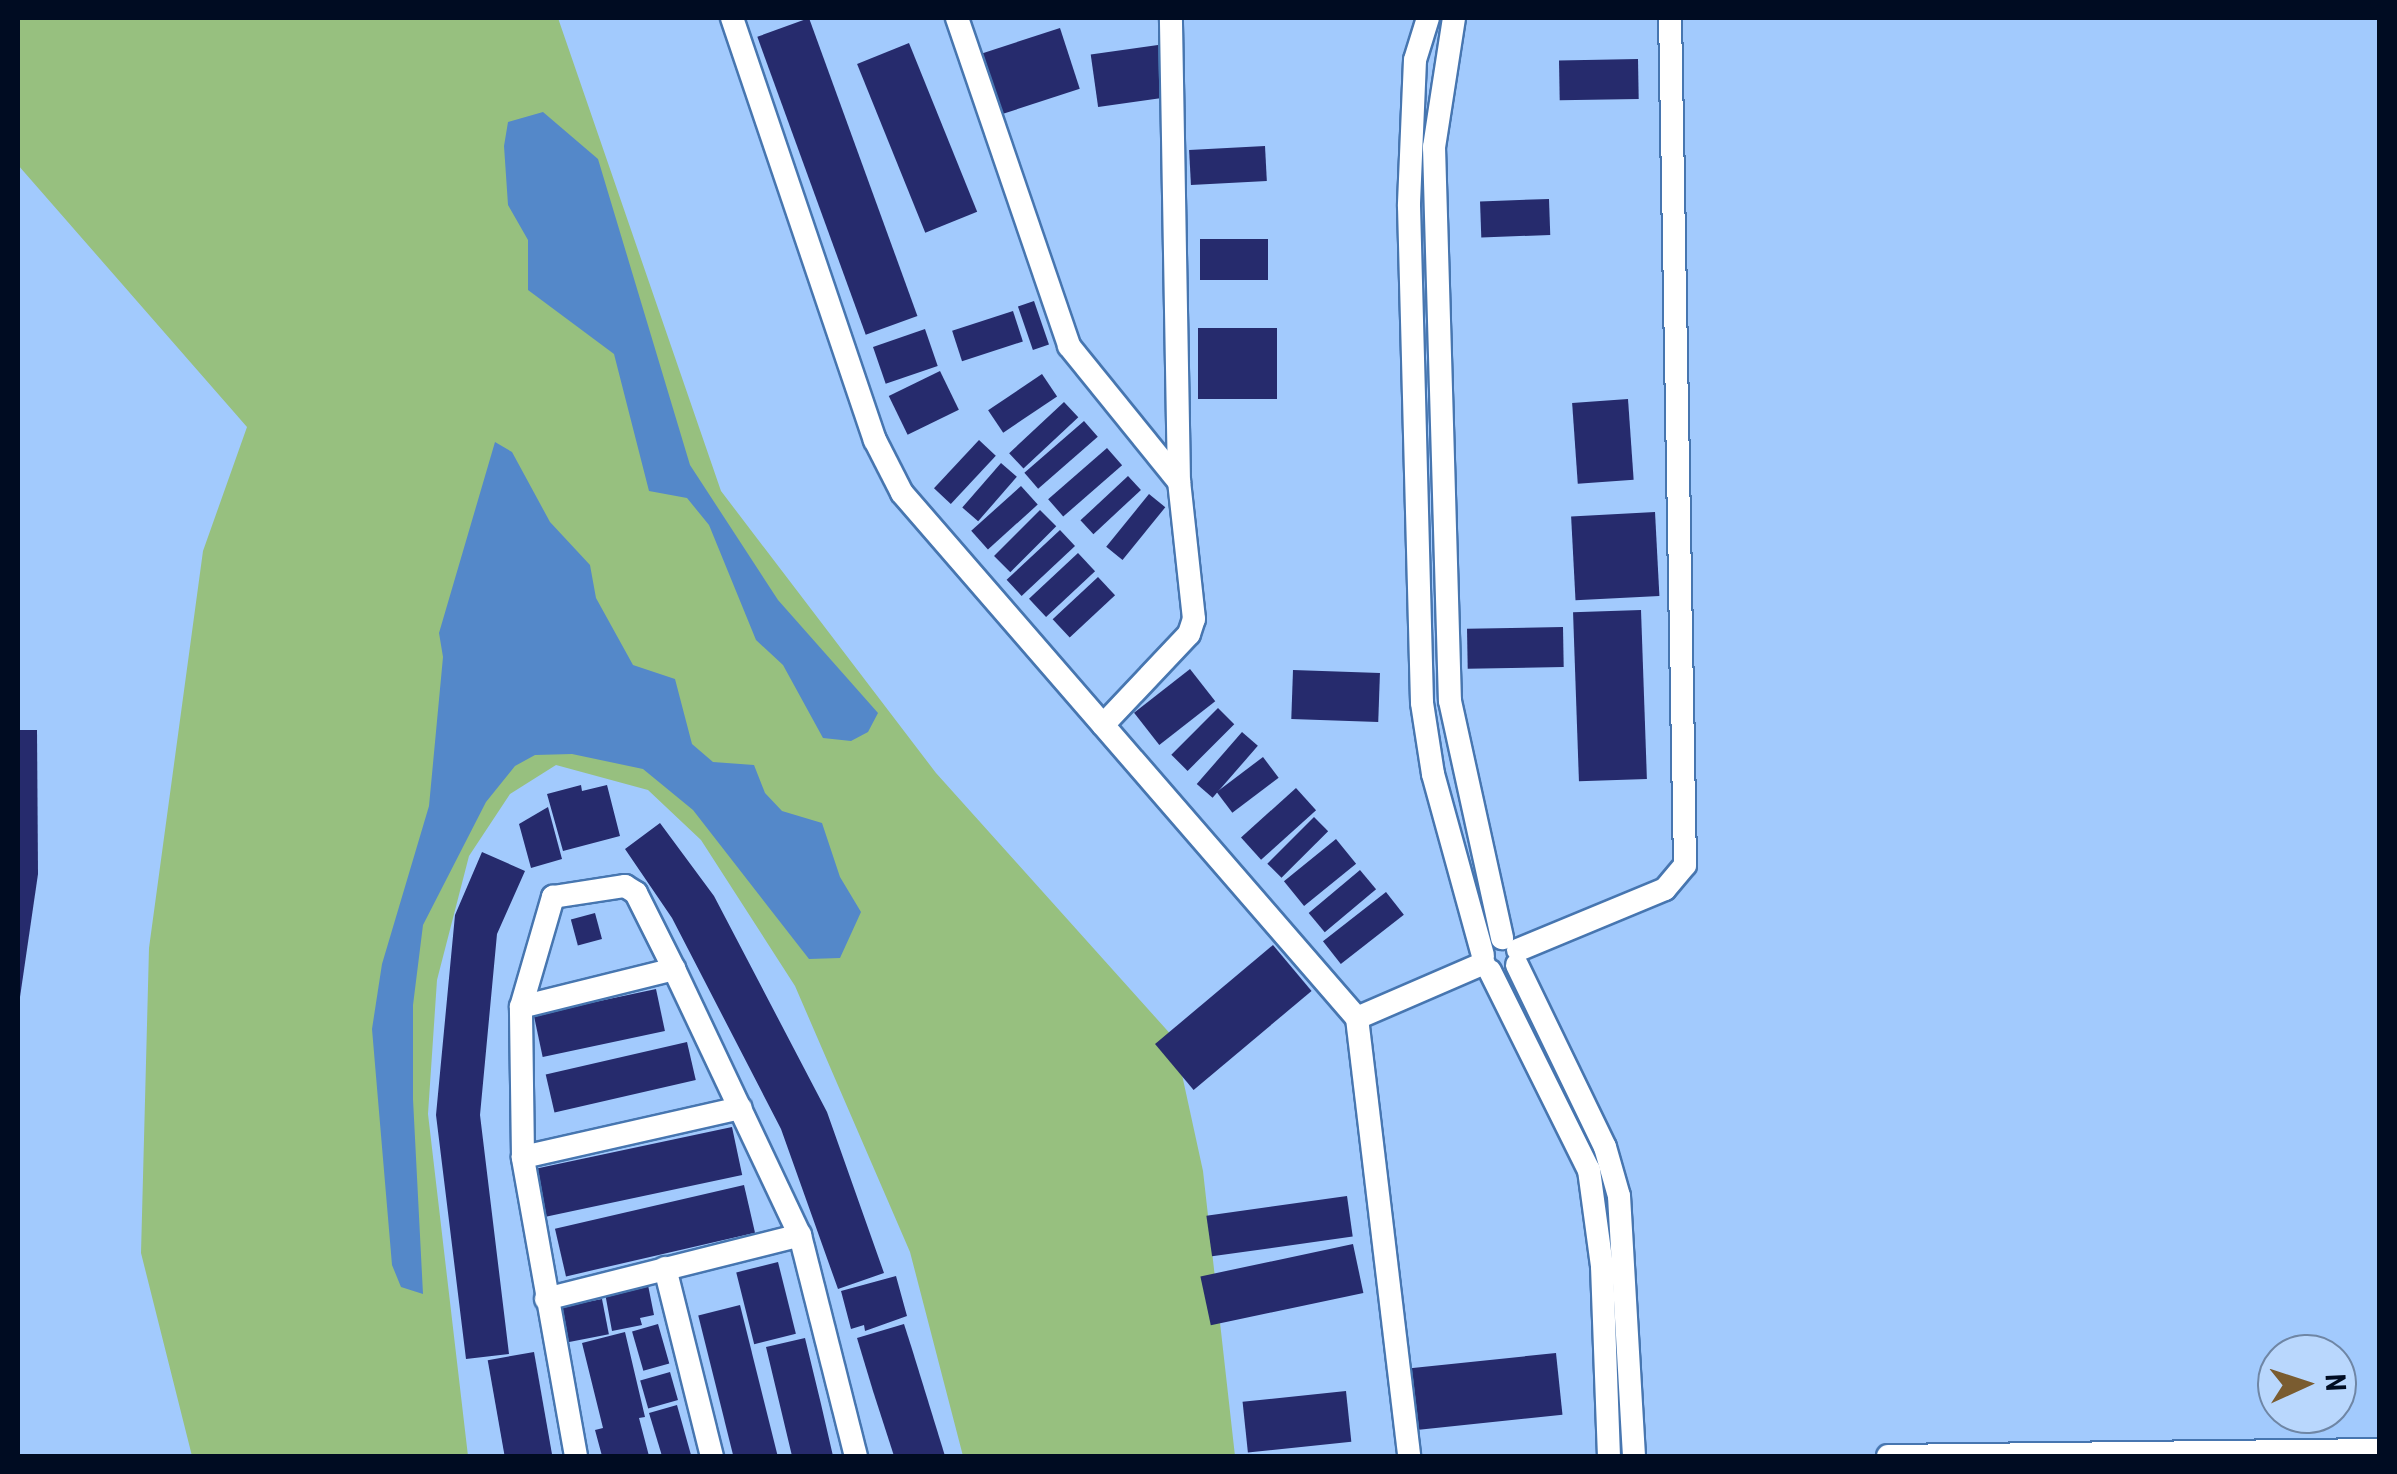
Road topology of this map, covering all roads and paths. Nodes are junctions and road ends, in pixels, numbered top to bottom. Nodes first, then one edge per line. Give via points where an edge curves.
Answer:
1 (732, 18) edge
2 (957, 18) edge
3 (1171, 18) edge
4 (1428, 18) edge
5 (1454, 18) edge
6 (1670, 18) edge
7 (1442, 404) junction
8 (1414, 405) junction
9 (1178, 482) junction
10 (1103, 725) junction
11 (1512, 951) junction
12 (1486, 963) junction
13 (674, 969) junction
14 (521, 1008) junction
15 (1358, 1018) junction
16 (742, 1108) junction
17 (523, 1157) junction
18 (800, 1235) junction
19 (665, 1268) junction
20 (546, 1298) junction
21 (2380, 1450) edge
22 (576, 1456) edge
23 (712, 1456) edge
24 (856, 1456) edge
25 (1409, 1456) edge
26 (1609, 1456) edge
27 (1634, 1456) edge
28 (1888, 1456) edge

1 - 10 street via 876,440 902,493
2 - 9 street via 1069,346
3 - 9 street
4 - 8 street via 1415,60 1409,206
5 - 7 street via 1434,147
6 - 11 street via 1685,865 1665,889
7 - 8 street
7 - 11 street via 1450,700
8 - 12 street via 1422,703 1433,774
9 - 10 street via 1194,619 1188,634
10 - 15 street
11 - 12 street via 1487,944
11 - 12 street via 1508,973
11 - 27 street via 1605,1147 1619,1196
12 - 15 street
12 - 26 street via 1589,1170 1602,1266
13 - 14 street
13 - 14 street via 636,894 625,886 559,894 546,908
13 - 16 street
14 - 17 street
15 - 25 street
16 - 17 street
16 - 18 street
17 - 20 street
18 - 19 street
18 - 24 street
19 - 20 street
19 - 23 street
20 - 22 street
21 - 28 street

